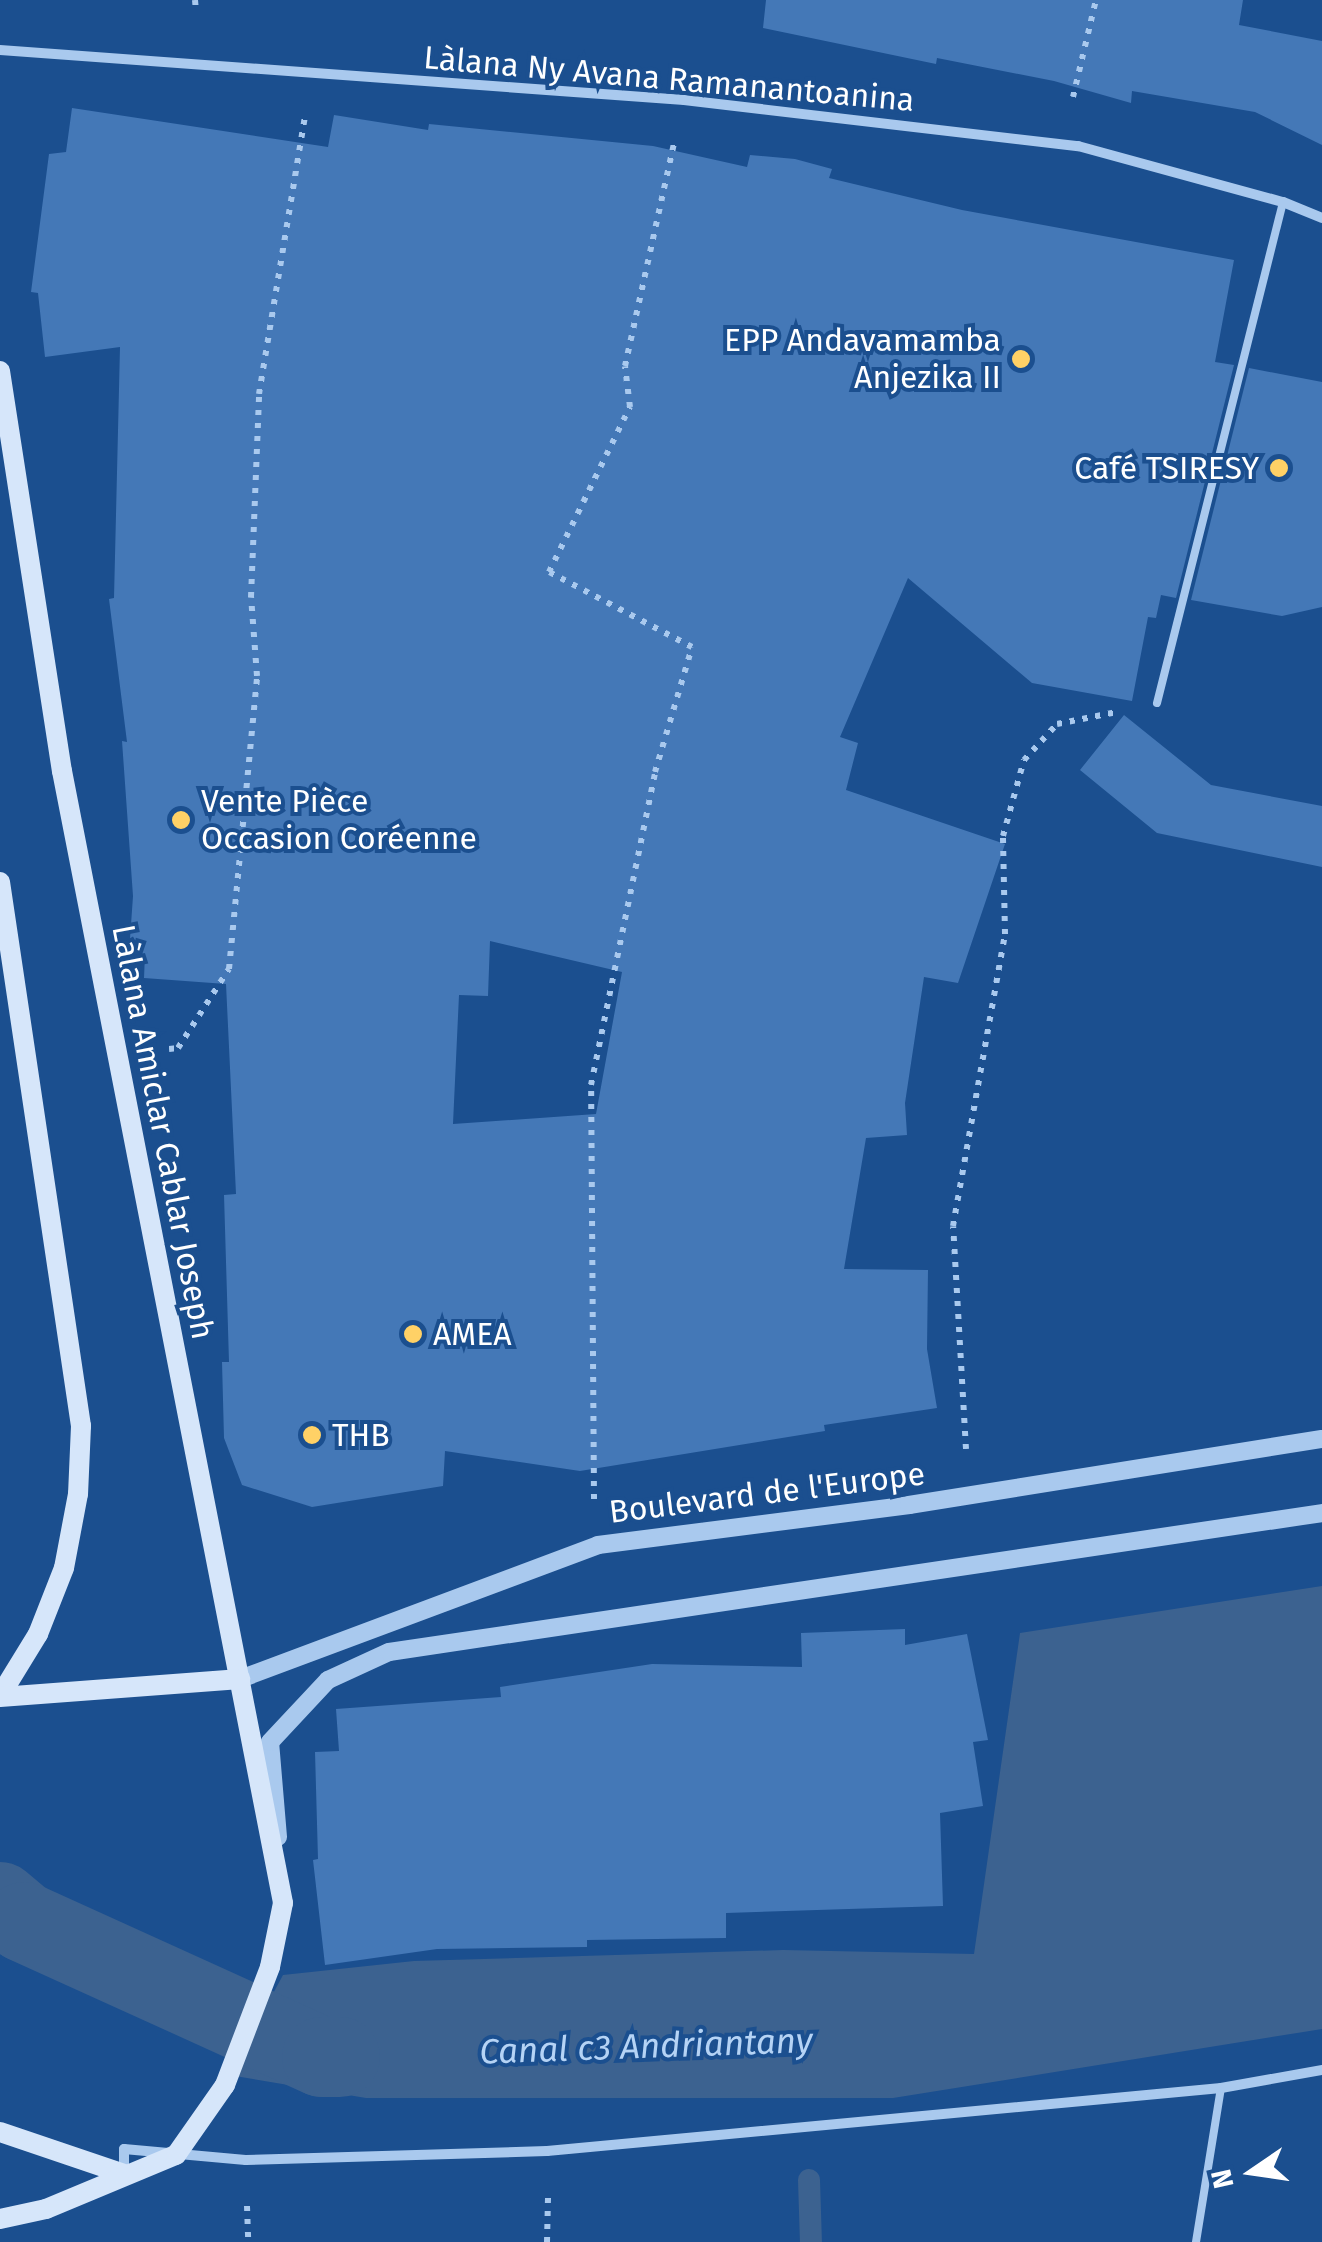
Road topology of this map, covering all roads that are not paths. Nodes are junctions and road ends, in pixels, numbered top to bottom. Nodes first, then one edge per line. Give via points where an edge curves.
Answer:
1 (0, 50) edge
2 (1283, 202) junction
3 (1322, 218) edge
4 (0, 371) edge
5 (1157, 703) road end
6 (0, 882) edge
7 (1322, 1439) edge
8 (1322, 1513) edge
9 (240, 1680) junction
10 (0, 1696) edge
11 (282, 1902) junction
12 (1322, 2070) edge
13 (1220, 2088) junction
14 (0, 2132) edge
15 (124, 2174) junction
16 (0, 2219) edge
17 (1196, 2242) edge

1 - 2 street, Làlana Ny Avana Ramanantoanina via 684,100 1078,146
2 - 3 street, Làlana Ny Avana Ramanantoanina
2 - 5 lane
4 - 9 main road, Làlana Amiclar Cablar Joseph via 62,771
6 - 10 main road via 81,1426 78,1494 64,1568 38,1634
7 - 9 street, Boulevard de l'Europe via 924,1503 598,1545
8 - 11 street via 389,1652 328,1680 270,1742
9 - 10 main road
9 - 11 main road, Làlana Amiclar Cablar Joseph
11 - 15 main road, bridge via 270,1967 225,2085 176,2155
12 - 13 street
13 - 15 street via 547,2151 246,2160 124,2149
13 - 17 lane
14 - 15 main road
15 - 16 main road via 46,2209

